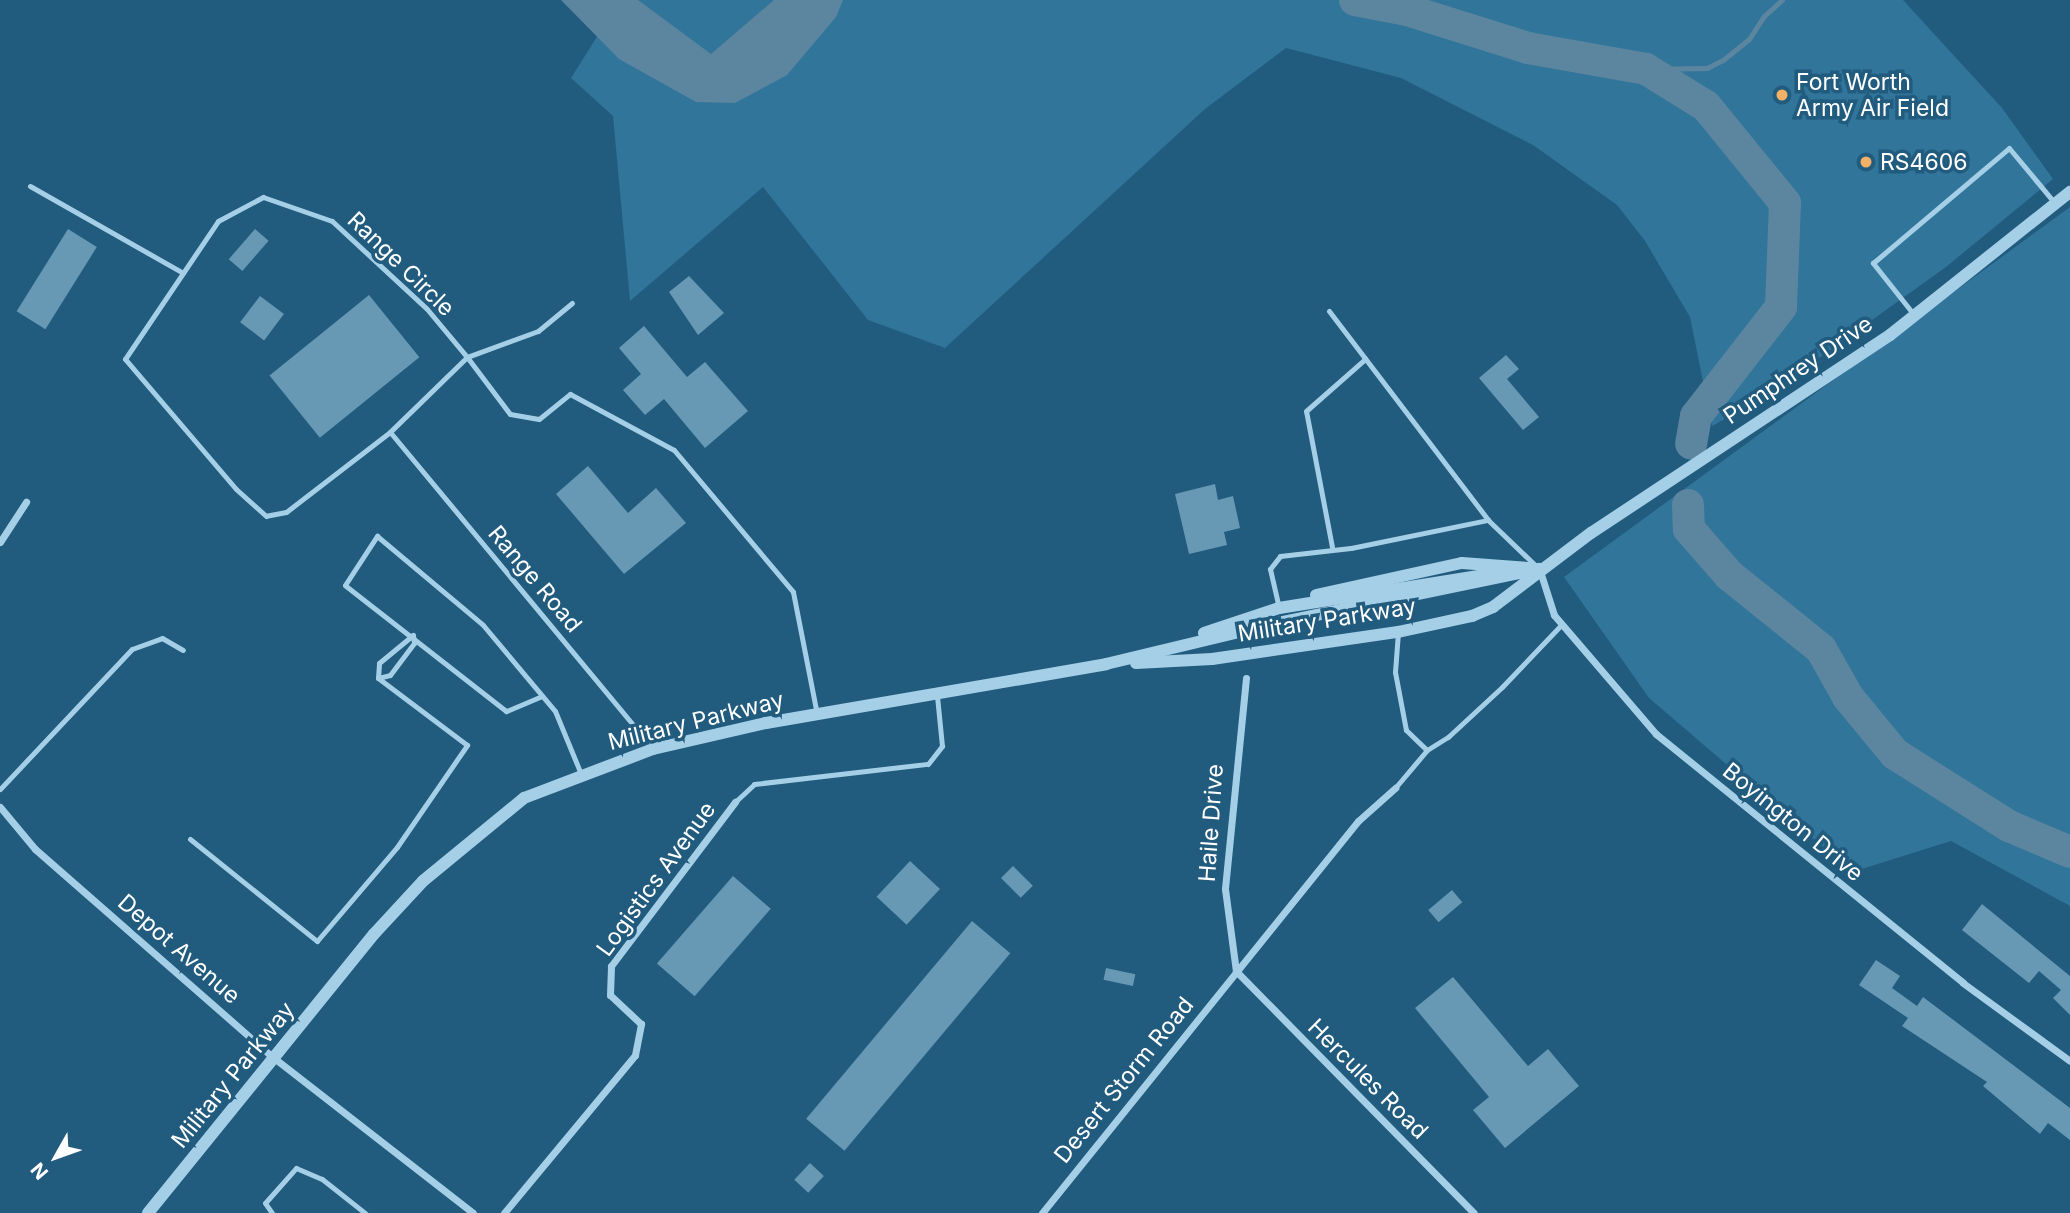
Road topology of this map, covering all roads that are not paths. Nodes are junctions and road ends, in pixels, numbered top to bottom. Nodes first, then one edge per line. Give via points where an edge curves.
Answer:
1 (30, 186) dead end
2 (2070, 192) edge
3 (2055, 204) junction
4 (183, 273) junction
5 (572, 303) dead end
6 (1329, 311) dead end
7 (1914, 316) junction
8 (467, 357) junction
9 (1366, 359) junction
10 (390, 432) junction
11 (26, 502) dead end
12 (1488, 520) junction
13 (0, 542) edge
14 (1332, 547) junction
15 (1539, 569) junction
16 (1279, 608) junction
17 (1562, 624) junction
18 (1398, 632) junction
19 (413, 635) junction
20 (183, 650) dead end
21 (1106, 664) junction
22 (378, 678) junction
23 (1246, 678) dead end
24 (542, 696) junction
25 (937, 696) junction
26 (817, 714) junction
27 (653, 749) junction
28 (1427, 750) junction
29 (581, 774) junction
30 (0, 789) edge
31 (1395, 789) joint
32 (735, 802) joint
33 (0, 807) edge
34 (190, 839) dead end
35 (1237, 971) junction
36 (274, 1058) junction
37 (2070, 1061) edge
38 (148, 1213) edge
39 (272, 1213) edge
40 (366, 1213) edge
41 (473, 1213) edge
42 (504, 1213) edge
43 (1042, 1213) edge
44 (1474, 1213) edge

1 - 4 lane
2 - 3 street, Pumphrey Drive
3 - 7 street, Pumphrey Drive
3 - 7 lane via 2009,148 1873,263
4 - 8 lane, Range Circle via 218,221 263,197 332,220 427,309
4 - 10 lane, Range Circle via 125,359 236,489 266,516 286,512
5 - 8 lane via 538,331
6 - 9 lane
7 - 15 street, Pumphrey Drive
8 - 10 lane, Range Circle
8 - 26 lane via 510,414 539,419 570,394 674,450 793,592
9 - 12 lane
9 - 14 lane via 1306,411
10 - 27 lane, Range Road
11 - 13 street
12 - 14 lane via 1351,548
12 - 15 lane
14 - 16 lane via 1280,556 1271,563
15 - 16 street, Military Parkway via 1474,574
15 - 17 street, Boyington Drive
15 - 18 street, Military Parkway via 1482,611
15 - 21 street, Military Parkway
16 - 21 street, Military Parkway
17 - 28 lane via 1503,687
17 - 37 street, Boyington Drive via 1656,734 1963,984
18 - 21 street, Military Parkway via 1212,659
18 - 28 lane via 1395,672 1406,730
19 - 22 lane via 379,663
19 - 22 lane via 414,643 390,675
19 - 24 lane via 506,711
19 - 24 lane via 345,585 377,536 483,625
20 - 30 lane via 162,638 132,649
21 - 25 street, Military Parkway
22 - 34 lane via 467,745 397,847 317,941
23 - 35 street, Haile Drive via 1225,889
24 - 29 lane via 555,711
25 - 26 street, Military Parkway
25 - 32 lane via 942,746 928,764 754,784
26 - 27 street, Military Parkway
27 - 29 street, Military Parkway
28 - 31 lane
29 - 36 street, Military Parkway via 524,798 423,881
31 - 35 street, Desert Storm Road via 1358,821
32 - 42 street, Logistics Avenue via 611,966 610,995 640,1024 635,1055
33 - 36 street, Depot Avenue via 35,849
35 - 43 street, Desert Storm Road
35 - 44 street, Hercules Road
36 - 38 street, Military Parkway
36 - 41 street, Depot Avenue
39 - 40 lane via 265,1203 296,1168 322,1179

